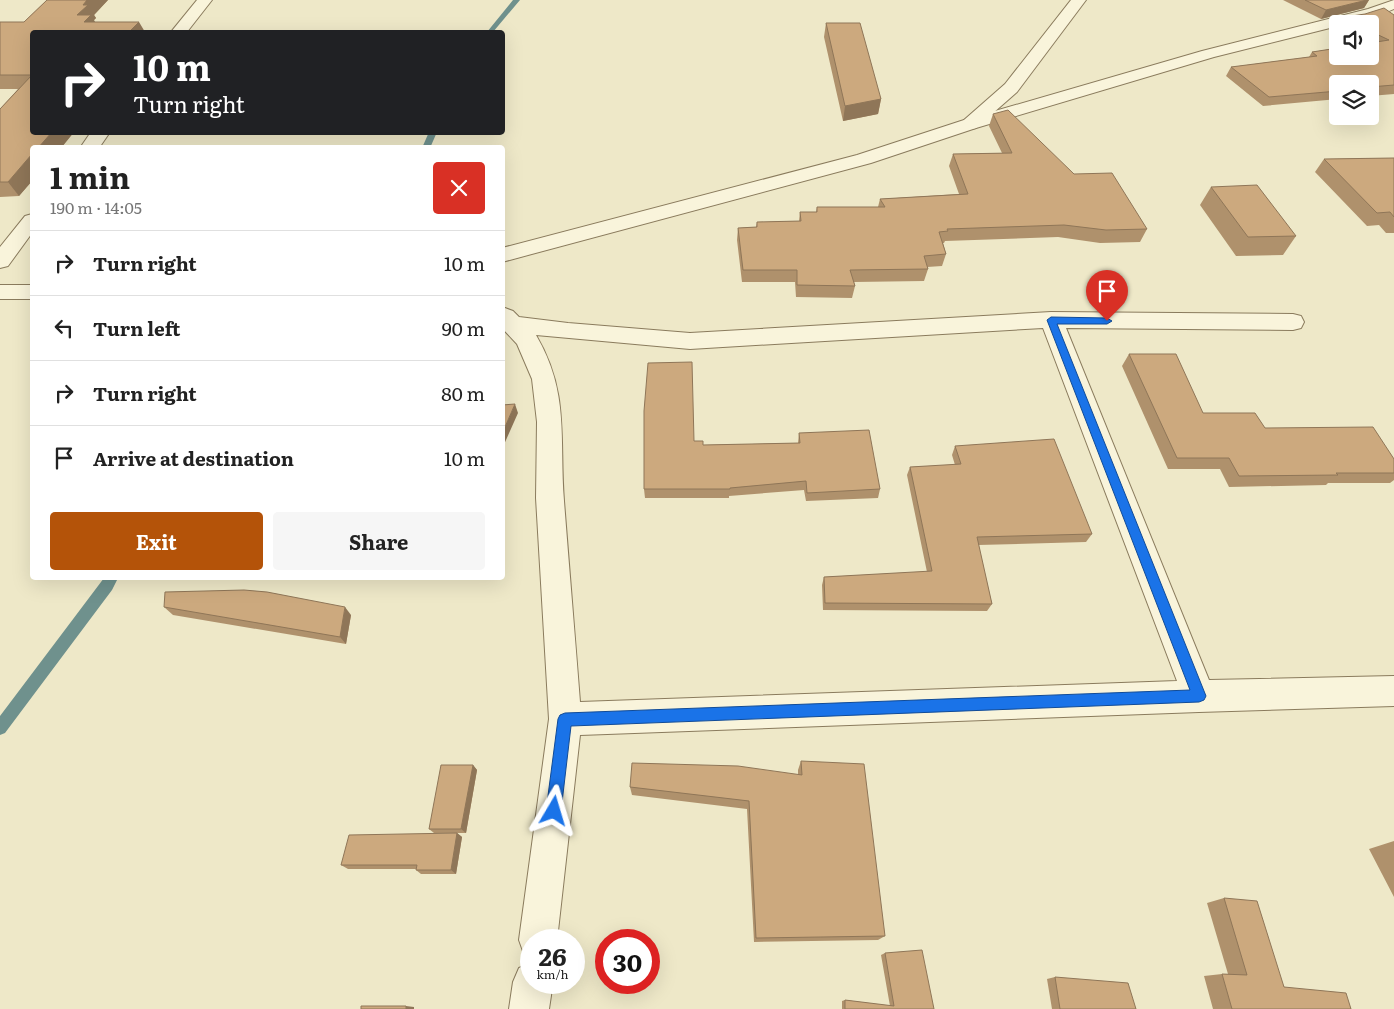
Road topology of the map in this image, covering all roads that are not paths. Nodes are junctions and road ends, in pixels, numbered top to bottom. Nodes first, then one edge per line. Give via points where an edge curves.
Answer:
1 (205, 0) edge
2 (1079, 0) edge
3 (1394, 4) edge
4 (181, 30) edge
5 (970, 124) junction
6 (30, 223) edge
7 (505, 254) edge
8 (0, 261) edge
9 (0, 292) edge
10 (30, 292) edge
11 (508, 319) edge
12 (1051, 320) junction
13 (1293, 322) dead end
14 (1394, 690) edge
15 (1199, 696) junction
16 (565, 719) junction
17 (539, 929) edge
18 (531, 994) edge
19 (529, 1009) edge

1 - 4 street
2 - 5 street via 1011,88
3 - 5 street via 1208,54
5 - 7 street via 864,159
6 - 8 street
9 - 10 street
11 - 12 street via 568,331 690,341
11 - 16 street via 526,340 544,379 550,422 550,498
12 - 13 street
12 - 15 street
14 - 15 street
15 - 16 street
16 - 17 street
18 - 19 street

